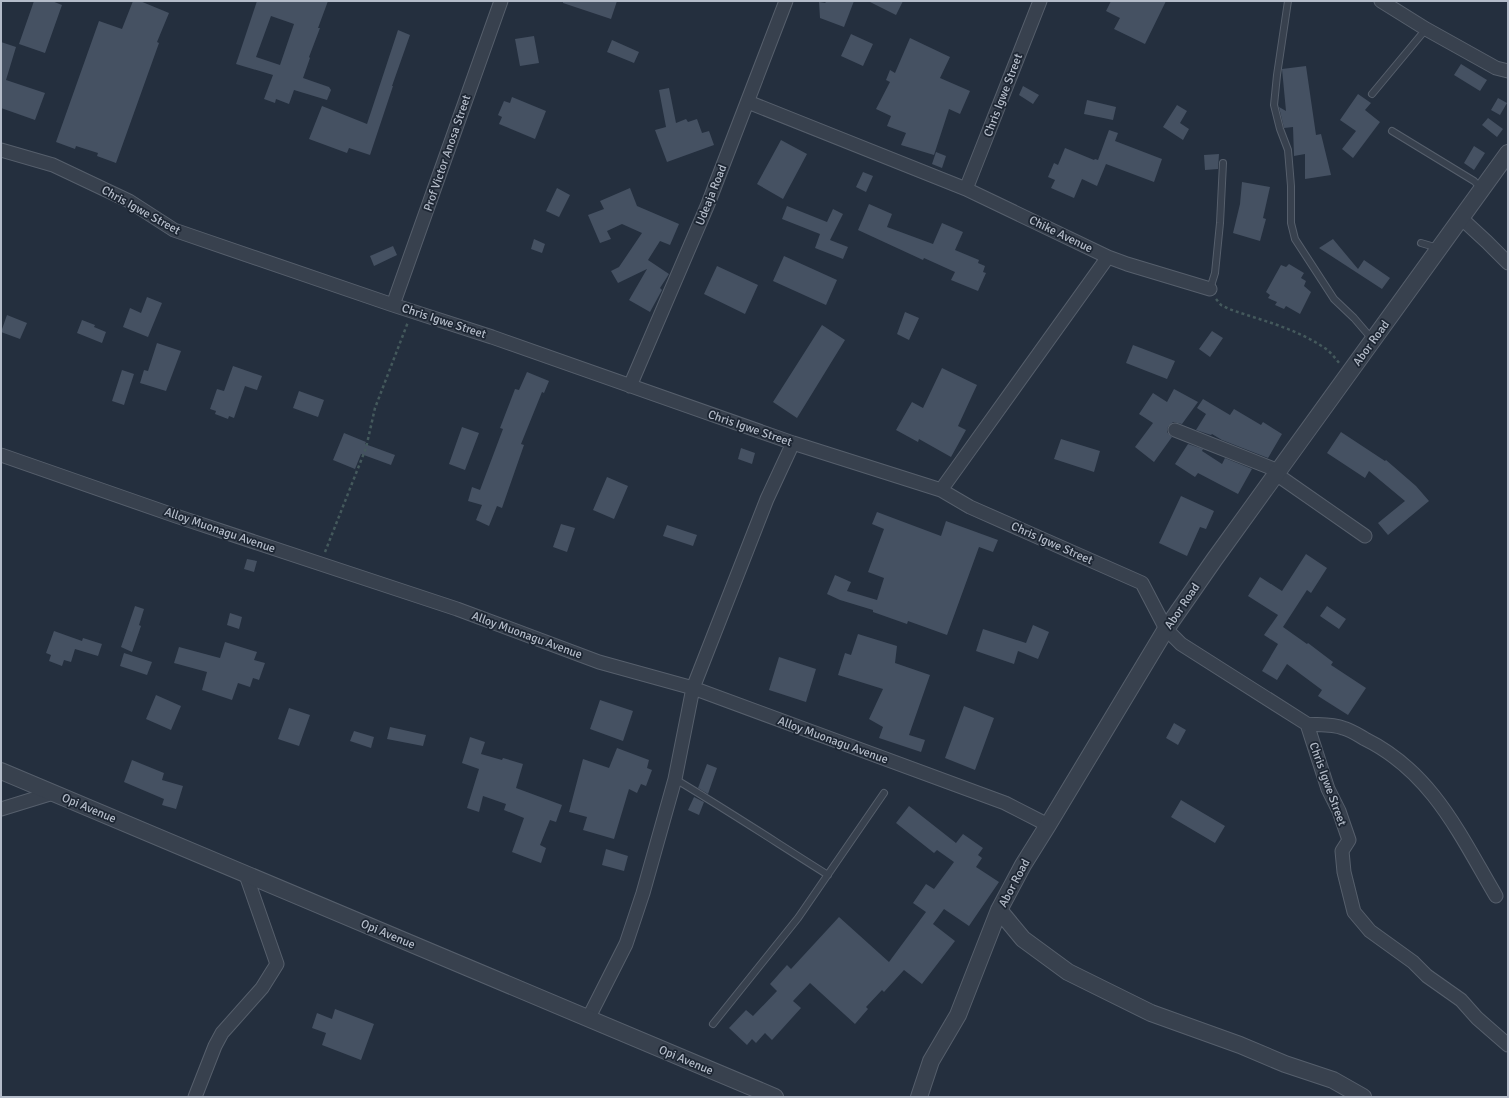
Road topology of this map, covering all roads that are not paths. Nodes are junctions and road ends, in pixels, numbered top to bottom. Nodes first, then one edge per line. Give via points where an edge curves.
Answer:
1 (501, 1) edge
2 (786, 1) edge
3 (1040, 1) edge
4 (1288, 1) edge
5 (1381, 1) edge
6 (1426, 29) junction
7 (1508, 71) edge
8 (1372, 94) dead end
9 (748, 102) junction
10 (1392, 131) dead end
11 (1, 150) edge
12 (1508, 153) edge
13 (1223, 163) dead end
14 (966, 189) junction
15 (1482, 190) junction
16 (1461, 218) junction
17 (1420, 243) dead end
18 (1439, 249) junction
19 (1108, 257) junction
20 (1508, 263) edge
21 (1210, 289) joint
22 (393, 305) junction
23 (1373, 340) junction
24 (630, 386) junction
25 (1175, 430) dead end
26 (793, 443) junction
27 (1, 455) edge
28 (1278, 473) junction
29 (941, 490) junction
30 (1365, 536) dead end
31 (1166, 629) junction
32 (693, 688) junction
33 (1307, 724) junction
34 (1, 771) edge
35 (675, 779) junction
36 (53, 793) junction
37 (884, 793) dead end
38 (1, 809) edge
39 (1048, 825) junction
40 (246, 874) junction
41 (828, 875) junction
42 (1496, 896) dead end
43 (999, 910) junction
44 (588, 1019) junction
45 (713, 1024) dead end
46 (1508, 1045) edge
47 (195, 1097) edge
48 (775, 1097) edge
49 (919, 1097) edge
50 (1363, 1097) edge

1 - 22 street, Prof Victor Anosa Street
2 - 9 street, Udeaja Road
3 - 14 street, Chris Igwe Street
4 - 23 lane via 1274,105 1288,150 1291,223 1295,239 1334,298
5 - 6 street
6 - 7 street via 1496,68
6 - 8 lane
9 - 14 street, Chike Avenue
9 - 24 street, Udeaja Road via 708,204
10 - 15 lane via 1474,181
11 - 22 street, Chris Igwe Street via 53,164 129,201 174,230
12 - 15 street, Abor Road
13 - 21 lane via 1215,272
14 - 19 street, Chike Avenue
15 - 16 street, Abor Road
16 - 18 street, Abor Road
16 - 20 street
17 - 18 lane
18 - 23 street, Abor Road
19 - 21 street
19 - 29 street, Chike Avenue
22 - 24 street, Chris Igwe Street
23 - 28 street, Abor Road
24 - 26 street, Chris Igwe Street
25 - 28 street
26 - 29 street, Chris Igwe Street
26 - 32 street via 767,499
27 - 32 street, Alloy Muonagu Avenue via 457,609 599,662
28 - 30 street
28 - 31 street, Abor Road
29 - 31 street, Chris Igwe Street via 970,507 1142,583
31 - 33 street, Chris Igwe Street via 1182,644
31 - 39 street, Abor Road
32 - 35 street
32 - 39 street, Alloy Muonagu Avenue via 1005,803
33 - 42 street via 1343,727 1396,757 1421,780 1445,811
33 - 46 street, Chris Igwe Street via 1328,789 1340,811 1349,840 1342,851 1344,872 1354,912 1370,931 1461,1000 1476,1018
34 - 36 street, Opi Avenue
35 - 41 lane
35 - 44 street via 626,944
36 - 38 street
36 - 40 street, Opi Avenue
37 - 41 lane
39 - 43 street, Abor Road
40 - 44 street, Opi Avenue
40 - 47 street via 278,964 258,993 222,1033
41 - 45 lane via 798,918
43 - 49 street, Abor Road via 958,1015 931,1061
43 - 50 street via 1023,939 1068,972 1151,1013 1334,1080
44 - 48 street, Opi Avenue

